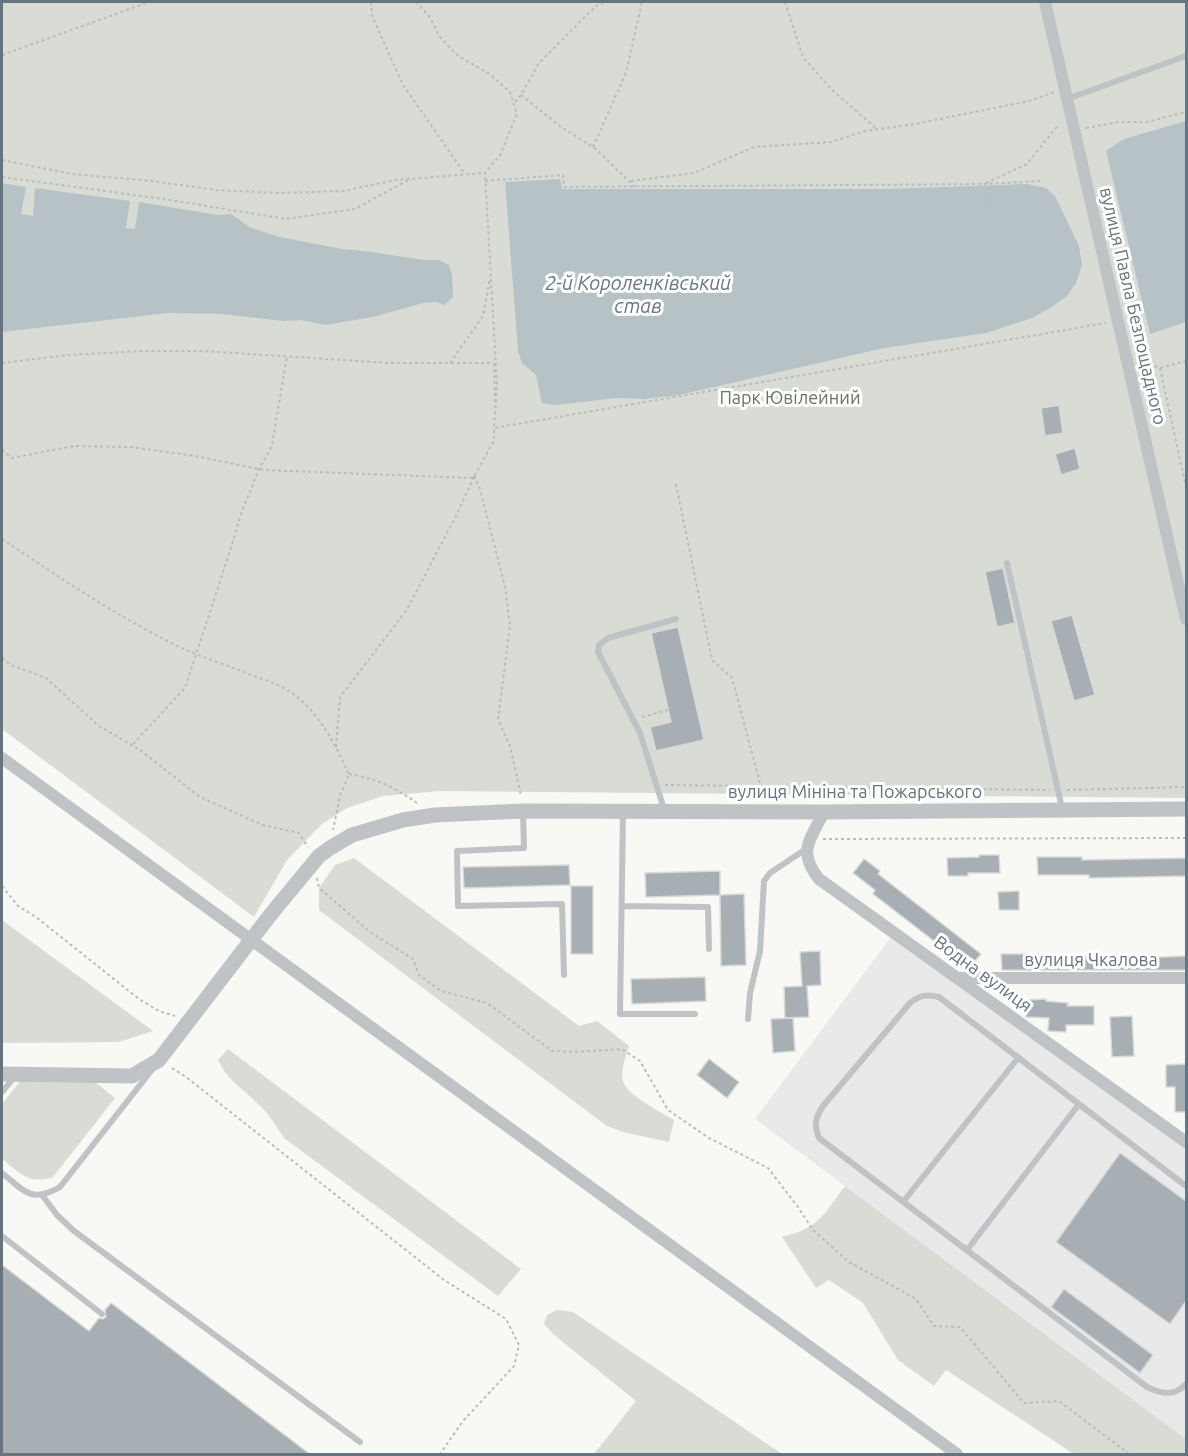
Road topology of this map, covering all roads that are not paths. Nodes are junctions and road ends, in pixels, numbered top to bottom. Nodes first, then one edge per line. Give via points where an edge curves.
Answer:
1 (1045, 2) edge
2 (1186, 56) edge
3 (1067, 99) junction
4 (1007, 563) dead end
5 (676, 619) dead end
6 (1186, 619) edge
7 (2, 758) edge
8 (1186, 809) edge
9 (1062, 810) junction
10 (523, 811) junction
11 (623, 811) junction
12 (665, 812) junction
13 (824, 812) junction
14 (809, 844) junction
15 (622, 906) junction
16 (252, 940) junction
17 (709, 949) dead end
18 (564, 975) dead end
19 (959, 978) junction
20 (1186, 978) edge
21 (695, 1014) dead end
22 (748, 1019) dead end
23 (1018, 1058) junction
24 (159, 1060) junction
25 (9, 1075) edge
26 (2, 1092) edge
27 (1079, 1104) junction
28 (1186, 1142) edge
29 (2, 1173) edge
30 (1186, 1186) edge
31 (42, 1195) junction
32 (903, 1202) junction
33 (2, 1236) edge
34 (967, 1250) junction
35 (102, 1314) dead end
36 (1186, 1384) edge
37 (360, 1442) dead end
38 (957, 1455) edge

1 - 3 street, вулиця Павла Безпощадного
2 - 3 lane
3 - 6 street, вулиця Павла Безпощадного
4 - 9 lane
5 - 12 lane via 608,638 599,645 598,652 633,719
7 - 16 street
8 - 9 street, вулиця Мініна та Пожарського
9 - 13 street, вулиця Мініна та Пожарського
10 - 11 street, вулиця Мініна та Пожарського
10 - 16 street, вулиця Мініна та Пожарського via 435,815 352,835 314,862
10 - 18 lane via 524,848 457,851 458,906 562,904
11 - 12 street, вулиця Мініна та Пожарського
11 - 15 lane
12 - 13 street, вулиця Мініна та Пожарського
13 - 14 street
14 - 19 street, Водна вулиця via 807,860 819,879
14 - 22 lane via 764,881 760,951
15 - 17 lane via 708,907
15 - 21 lane via 620,1014
16 - 24 street, вулиця Мініна та Пожарського
16 - 38 street
19 - 20 street, вулиця Чкалова
19 - 28 street, Водна вулиця
23 - 27 lane
23 - 32 lane
23 - 32 lane via 939,997 928,994 910,1003 823,1107 816,1117 819,1138
24 - 25 street via 132,1076
24 - 31 lane via 65,1181
25 - 26 lane
27 - 30 lane
27 - 34 lane
29 - 31 lane via 28,1194
31 - 37 lane via 74,1231
32 - 34 lane
33 - 35 lane
34 - 36 lane via 1147,1387 1169,1394 1182,1390

